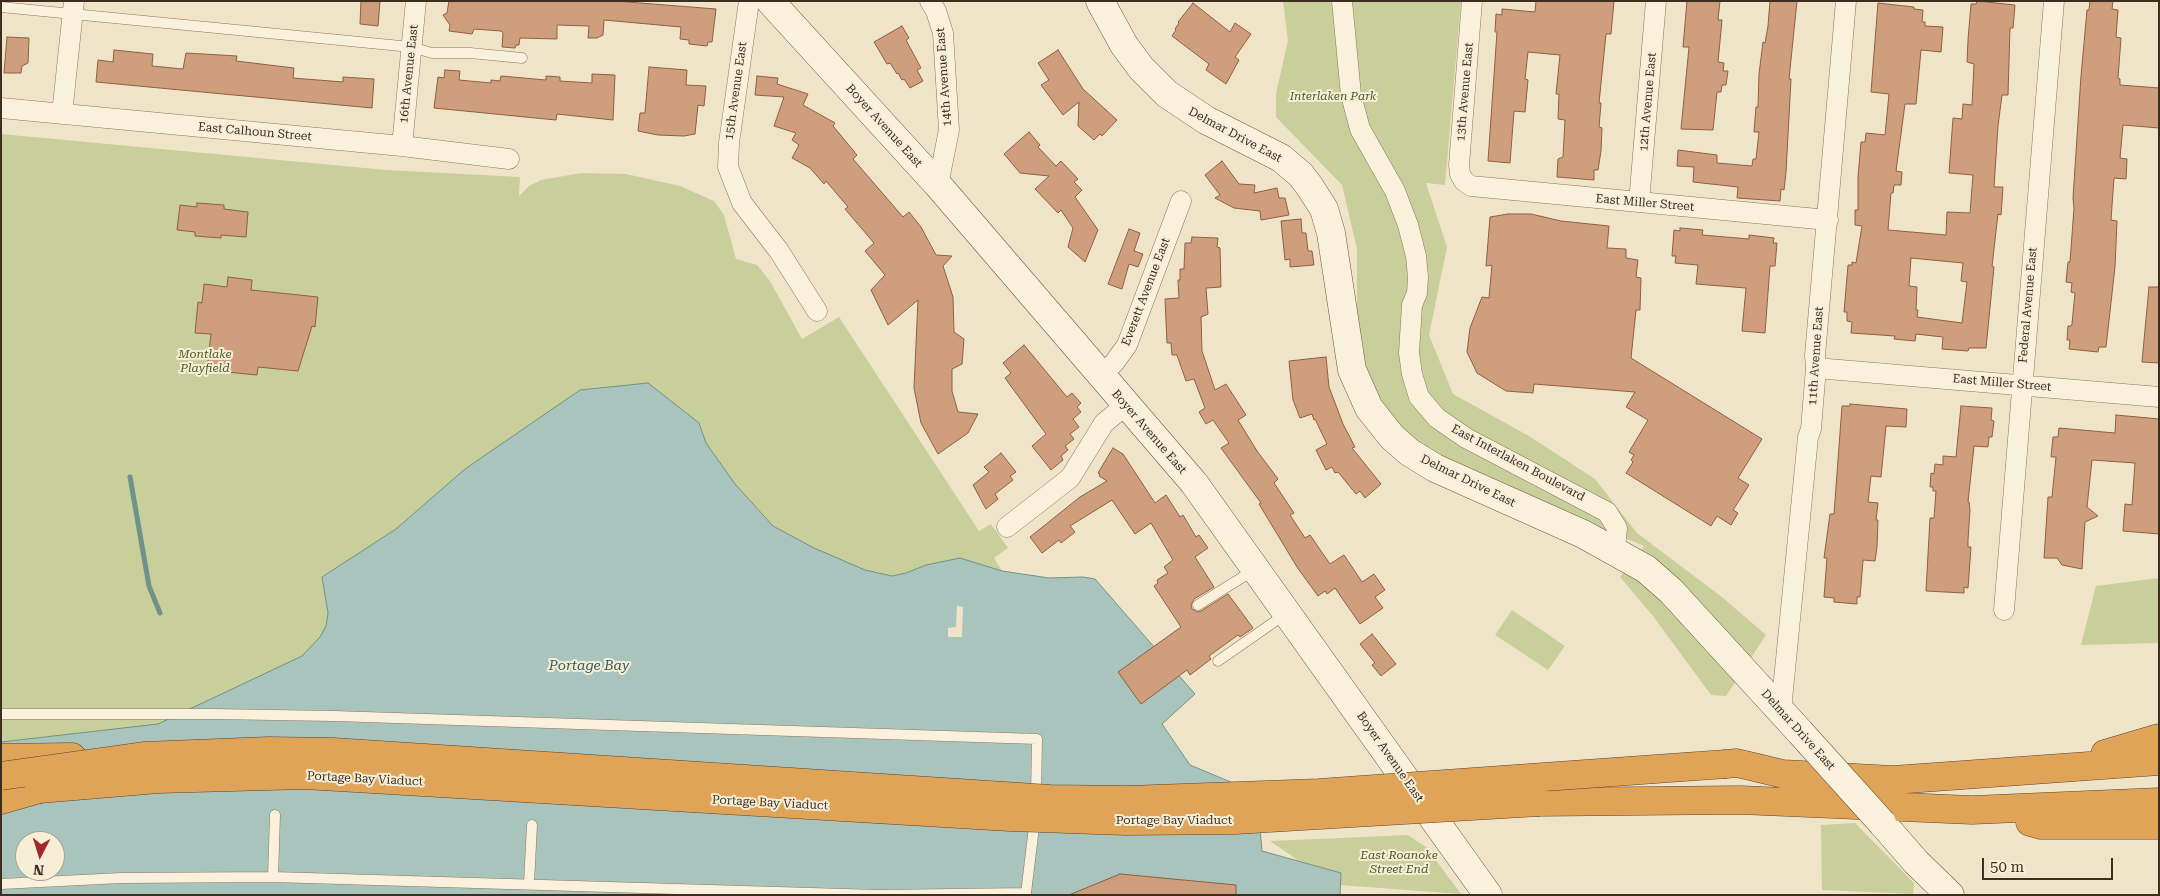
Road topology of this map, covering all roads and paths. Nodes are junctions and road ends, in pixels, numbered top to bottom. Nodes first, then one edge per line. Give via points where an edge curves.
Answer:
1 (416, 1) edge
2 (749, 1) edge
3 (770, 1) edge
4 (930, 1) edge
5 (1100, 1) edge
6 (1342, 1) edge
7 (1472, 1) edge
8 (1656, 1) edge
9 (1846, 1) edge
10 (2054, 1) edge
11 (1, 7) edge
12 (74, 8) edge
13 (411, 47) junction
14 (522, 58) dead end
15 (1, 108) edge
16 (62, 114) junction
17 (402, 146) junction
18 (508, 159) dead end
19 (1464, 181) joint
20 (938, 185) junction
21 (1181, 201) dead end
22 (1639, 202) junction
23 (1828, 220) junction
24 (816, 311) dead end
25 (1816, 368) junction
26 (1101, 375) junction
27 (2021, 385) junction
28 (2159, 398) edge
29 (1126, 406) junction
30 (1007, 527) dead end
31 (1610, 549) junction
32 (1256, 569) junction
33 (1198, 605) dead end
34 (2004, 610) dead end
35 (1287, 613) junction
36 (1218, 661) dead end
37 (1781, 710) junction
38 (1, 714) edge
39 (2159, 738) edge
40 (144, 756) junction
41 (1, 758) edge
42 (2159, 762) edge
43 (2069, 766) junction
44 (1, 776) edge
45 (39, 789) junction
46 (1, 796) edge
47 (1, 800) edge
48 (2159, 802) edge
49 (1972, 810) junction
50 (275, 815) dead end
51 (532, 825) dead end
52 (2159, 825) edge
53 (273, 877) junction
54 (1, 884) edge
55 (529, 884) junction
56 (879, 895) edge
57 (1488, 895) edge
58 (1950, 895) edge

1 - 13 street, 16th Avenue East
2 - 24 street, 15th Avenue East via 728,167 742,203 779,251
3 - 20 street, Boyer Avenue East
4 - 20 street, 14th Avenue East via 943,33 949,130
5 - 31 street, Delmar Drive East via 1124,45 1167,94 1206,120 1281,158 1310,186 1324,209 1331,233 1352,370 1369,408 1392,438 1435,468
6 - 31 street, East Interlaken Boulevard via 1351,95 1360,129 1395,191 1416,256 1417,293 1412,305 1409,353 1419,398 1437,418 1466,438 1607,512 1618,528
7 - 19 street, 13th Avenue East via 1459,165
8 - 22 street, 12th Avenue East
9 - 23 street, 11th Avenue East
10 - 27 street, Federal Avenue East
11 - 12 lane
12 - 13 lane
12 - 16 street
13 - 14 lane via 432,53
13 - 17 street, 16th Avenue East
15 - 16 street, East Calhoun Street
16 - 17 street, East Calhoun Street
17 - 18 street, East Calhoun Street
19 - 22 street, East Miller Street via 1479,188
20 - 26 street, Boyer Avenue East
21 - 26 street, Everett Avenue East via 1127,345
22 - 23 street, East Miller Street
23 - 25 street, 11th Avenue East
25 - 27 street, East Miller Street
25 - 37 street, 11th Avenue East
26 - 29 street, Boyer Avenue East
27 - 28 street, East Miller Street
27 - 34 street, Federal Avenue East
29 - 30 street via 1104,423 1070,478
29 - 32 street, Boyer Avenue East via 1194,484
31 - 37 street, Delmar Drive East via 1646,569 1671,591
32 - 33 lane
32 - 35 street, Boyer Avenue East
35 - 36 lane
35 - 57 street, Boyer Avenue East
37 - 58 street, Delmar Drive East, bridge via 1916,862
38 - 56 lane, bridge via 316,716 1037,739 1036,810 1026,893
39 - 43 highway
40 - 41 highway, bridge
40 - 43 highway, bridge via 342,753 1032,798 1128,800 1319,794 1731,763 1783,774 1893,780
40 - 44 highway, bridge
42 - 43 highway
45 - 46 highway, Portage Bay Viaduct
45 - 47 highway
45 - 49 highway, Portage Bay Viaduct, bridge via 158,779 305,775 1126,821 1235,820 1539,802 1740,800
48 - 49 highway
49 - 52 highway via 2041,824
50 - 53 lane
51 - 55 lane
53 - 54 lane via 121,878
53 - 55 lane
55 - 56 lane

